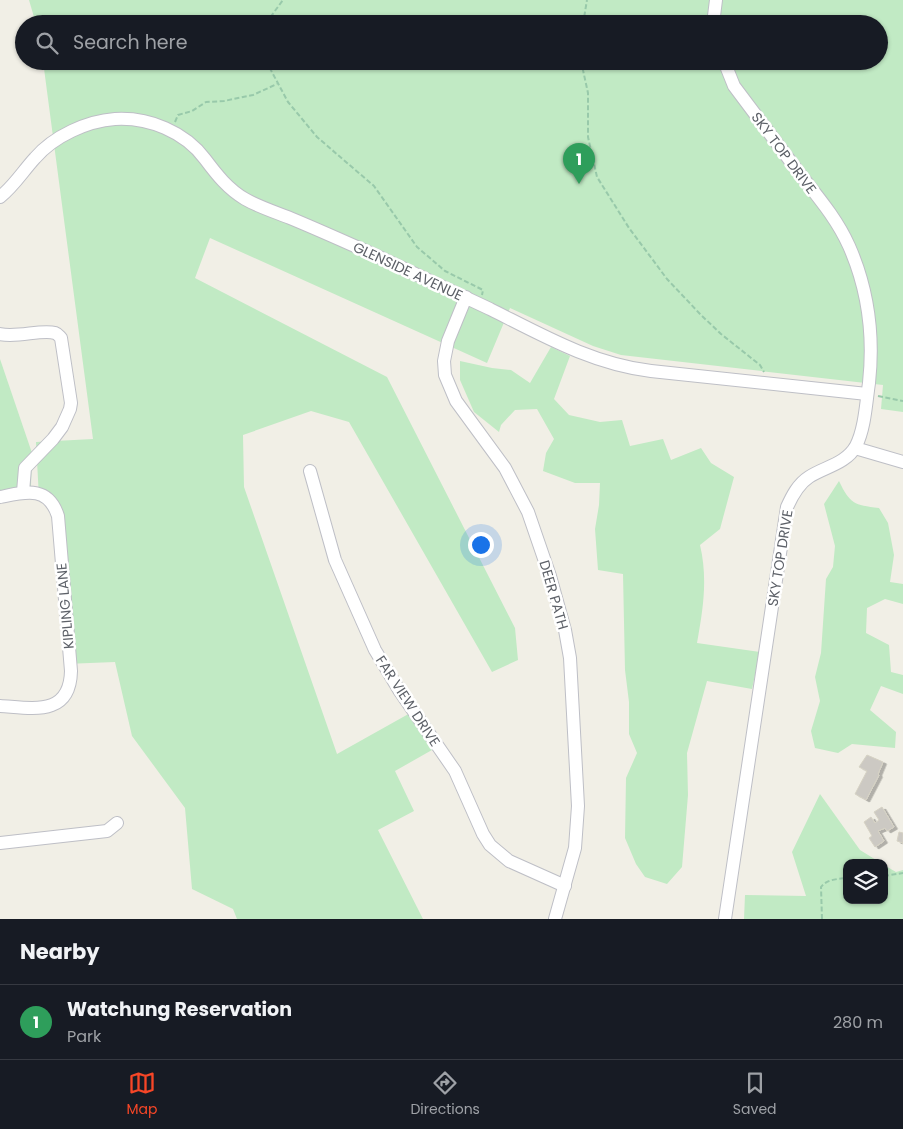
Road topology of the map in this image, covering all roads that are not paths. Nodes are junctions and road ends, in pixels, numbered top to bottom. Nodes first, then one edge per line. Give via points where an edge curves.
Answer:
1 (716, 0) edge
2 (714, 15) edge
3 (728, 70) edge
4 (0, 196) edge
5 (466, 297) junction
6 (0, 334) edge
7 (867, 394) junction
8 (855, 448) junction
9 (903, 462) edge
10 (310, 471) dead end
11 (24, 492) junction
12 (0, 497) edge
13 (0, 706) edge
14 (117, 823) dead end
15 (0, 843) edge
16 (565, 886) junction
17 (555, 919) edge
18 (725, 919) edge

1 - 2 street
3 - 7 street, SKY TOP DRIVE via 734,86 832,216 848,245 866,298 870,327
4 - 5 street, GLENSIDE AVENUE via 49,145 86,125 127,119 149,123 189,143 226,185 245,199
5 - 7 street, GLENSIDE AVENUE via 558,343 615,365
5 - 16 street, DEER PATH via 448,341 445,374 456,402 505,468 528,512 550,576 570,658 578,806 575,848
6 - 11 street via 56,333 61,338 70,394 70,409 62,427 25,468
7 - 8 street, SKY TOP DRIVE
8 - 9 street
8 - 18 street, SKY TOP DRIVE via 838,463 809,477 794,493 787,507
10 - 16 street, FAR VIEW DRIVE via 335,560 375,650 455,771 483,834 490,845 510,861
11 - 12 street, KIPLING LANE
11 - 13 street, KIPLING LANE via 43,496 58,516 71,680 64,696 47,708
14 - 15 street via 107,831
16 - 17 street, DEER PATH

